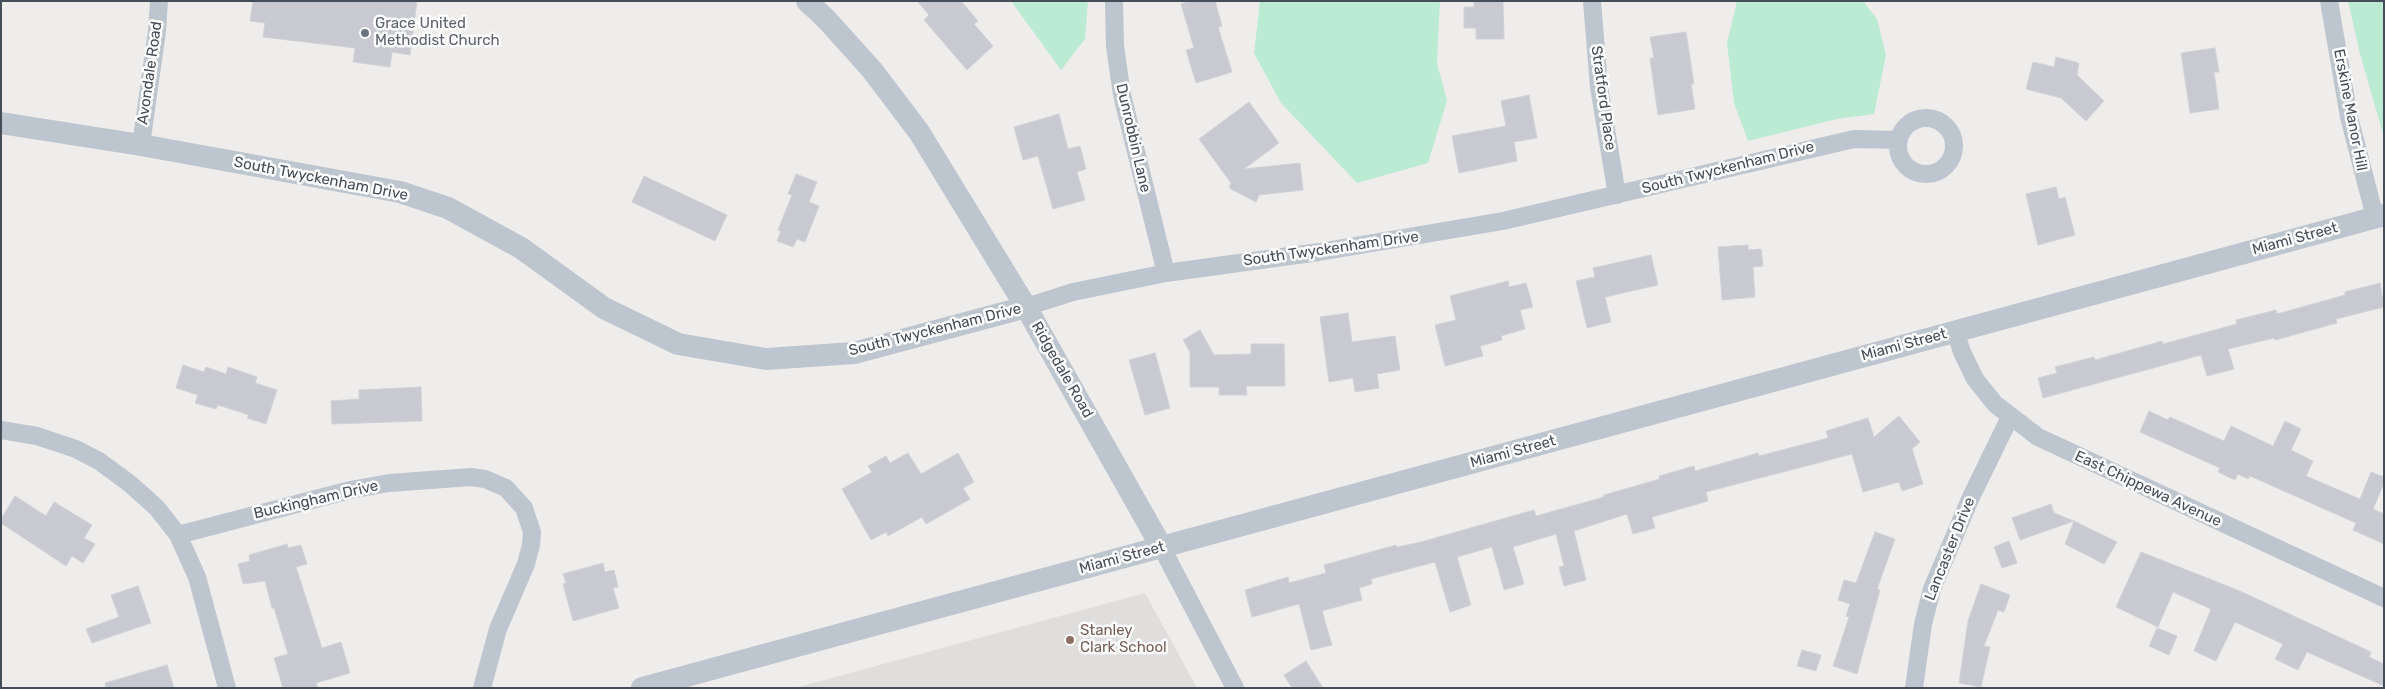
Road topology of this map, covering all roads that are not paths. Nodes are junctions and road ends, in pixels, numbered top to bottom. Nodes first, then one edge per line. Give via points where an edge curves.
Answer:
1 (159, 1) edge
2 (807, 1) edge
3 (1114, 1) edge
4 (1592, 1) edge
5 (2329, 1) edge
6 (1, 123) edge
7 (1899, 140) dead end
8 (140, 145) junction
9 (1617, 195) junction
10 (2379, 216) edge
11 (1166, 273) junction
12 (1026, 307) junction
13 (1955, 332) junction
14 (2010, 417) junction
15 (1, 430) edge
16 (178, 535) junction
17 (1162, 548) junction
18 (2384, 598) edge
19 (227, 688) edge
20 (482, 688) edge
21 (642, 688) edge
22 (1235, 688) edge
23 (1914, 688) edge

1 - 8 street, Avondale Road via 158,31
2 - 12 street, Ridgedale Road via 872,70 919,132
3 - 11 street, Dunrobbin Lane via 1114,46 1122,95
4 - 9 street, Stratford Place via 1598,87
5 - 10 street, Erskine Manor Hill via 2349,117
6 - 8 street, South Twyckenham Drive
7 - 9 street, South Twyckenham Drive via 1854,139
8 - 12 street, South Twyckenham Drive via 400,192 448,208 521,248 604,308 678,344 766,359 854,353
9 - 11 street, South Twyckenham Drive via 1410,238
10 - 13 street, Miami Street
11 - 12 street, South Twyckenham Drive via 1073,292
12 - 17 street, Ridgedale Road
13 - 14 street, East Chippewa Avenue via 1975,379
13 - 17 street, Miami Street
14 - 18 street, East Chippewa Avenue via 2072,455
14 - 23 street, Lancaster Drive via 1932,589 1923,624
15 - 16 street via 59,442 99,461 157,508
16 - 19 street via 197,577
16 - 20 street, Buckingham Drive via 350,490 389,483 471,476 495,482 517,497 530,522 532,539 526,564 498,630
17 - 21 street, Miami Street
17 - 22 street, Ridgedale Road

